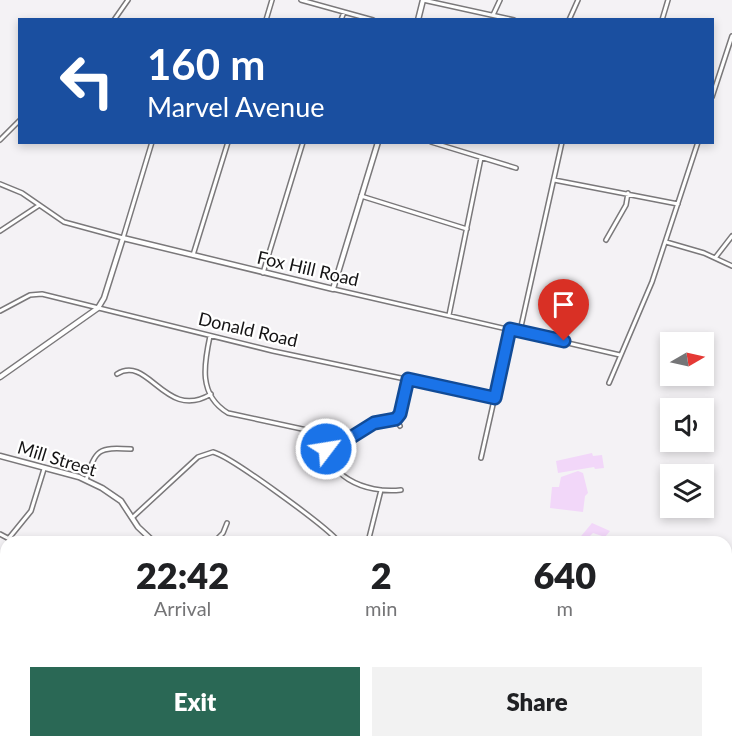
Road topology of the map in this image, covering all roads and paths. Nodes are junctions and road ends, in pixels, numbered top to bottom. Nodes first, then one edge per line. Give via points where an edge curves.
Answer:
1 (128, 0) edge
2 (272, 0) edge
3 (301, 0) edge
4 (423, 0) edge
5 (500, 0) edge
6 (578, 0) edge
7 (668, 0) edge
8 (344, 12) junction
9 (493, 15) junction
10 (115, 18) edge
11 (267, 18) edge
12 (342, 18) edge
13 (366, 18) edge
14 (418, 18) edge
15 (506, 18) edge
16 (570, 18) edge
17 (663, 18) edge
18 (732, 36) edge
19 (714, 91) edge
20 (18, 122) edge
21 (0, 140) edge
22 (151, 144) edge
23 (227, 144) edge
24 (302, 144) edge
25 (377, 144) edge
26 (437, 144) edge
27 (562, 144) edge
28 (697, 144) edge
29 (482, 158) junction
30 (516, 168) dead end
31 (554, 180) junction
32 (0, 184) edge
33 (628, 193) junction
34 (361, 196) junction
35 (679, 204) junction
36 (39, 205) junction
37 (467, 229) junction
38 (0, 231) edge
39 (732, 236) edge
40 (123, 238) junction
41 (606, 240) dead end
42 (666, 242) junction
43 (192, 257) junction
44 (715, 258) junction
45 (732, 266) edge
46 (263, 273) junction
47 (333, 289) junction
48 (98, 308) junction
49 (0, 311) edge
50 (449, 315) junction
51 (510, 329) junction
52 (520, 331) junction
53 (210, 336) junction
54 (620, 355) junction
55 (117, 374) dead end
56 (0, 377) edge
57 (408, 379) junction
58 (609, 384) dead end
59 (211, 394) junction
60 (495, 398) junction
61 (396, 419) junction
62 (399, 426) dead end
63 (327, 435) junction
64 (131, 449) dead end
65 (0, 456) edge
66 (481, 458) dead end
67 (44, 469) junction
68 (86, 480) junction
69 (381, 490) junction
70 (401, 490) dead end
71 (133, 517) junction
72 (227, 523) dead end
73 (11, 536) edge
74 (149, 536) edge
75 (220, 536) edge
76 (331, 536) edge
77 (370, 536) edge

1 - 10 street
2 - 11 street
3 - 8 street
4 - 9 street
4 - 14 street
5 - 9 street
6 - 16 street
7 - 17 street
8 - 12 street
8 - 13 street
9 - 15 street
18 - 19 street
20 - 21 street
22 - 40 street
23 - 43 street
24 - 46 street
25 - 34 street
26 - 29 street
27 - 31 street
28 - 35 street
29 - 30 street
29 - 37 street
31 - 33 street
31 - 52 street
32 - 36 street, Fox Hill Road via 18,190
33 - 35 street
33 - 41 street via 626,205
34 - 37 street
34 - 47 street
35 - 42 street
36 - 38 street
36 - 40 street, Fox Hill Road via 64,222
37 - 50 street
39 - 44 street
40 - 43 street, Fox Hill Road
40 - 48 street
42 - 44 street
42 - 54 street
43 - 46 street, Fox Hill Road
44 - 45 street
46 - 47 street, Fox Hill Road
47 - 50 street, Fox Hill Road
48 - 49 street, Donald Road via 38,294
48 - 53 street, Donald Road
48 - 56 street
50 - 51 street, Fox Hill Road
51 - 52 street, Fox Hill Road
51 - 60 street
52 - 54 street, Fox Hill Road
53 - 57 street, Donald Road
53 - 59 street via 204,374
54 - 58 street
55 - 59 street via 127,368 135,369 167,393 190,403
57 - 60 street, Donald Road
57 - 61 street
59 - 63 street via 222,409 236,416
60 - 66 street
61 - 62 street
61 - 63 street via 374,423 350,438
63 - 69 street via 326,451 332,465 357,483
64 - 68 street via 98,452
65 - 67 street, Mill Street
67 - 68 street, Mill Street
67 - 73 street via 31,511
68 - 71 street, Mill Street via 117,498
69 - 70 street
69 - 77 street
71 - 74 street, Mill Street
71 - 76 street via 198,457 213,452 276,493
72 - 75 street

